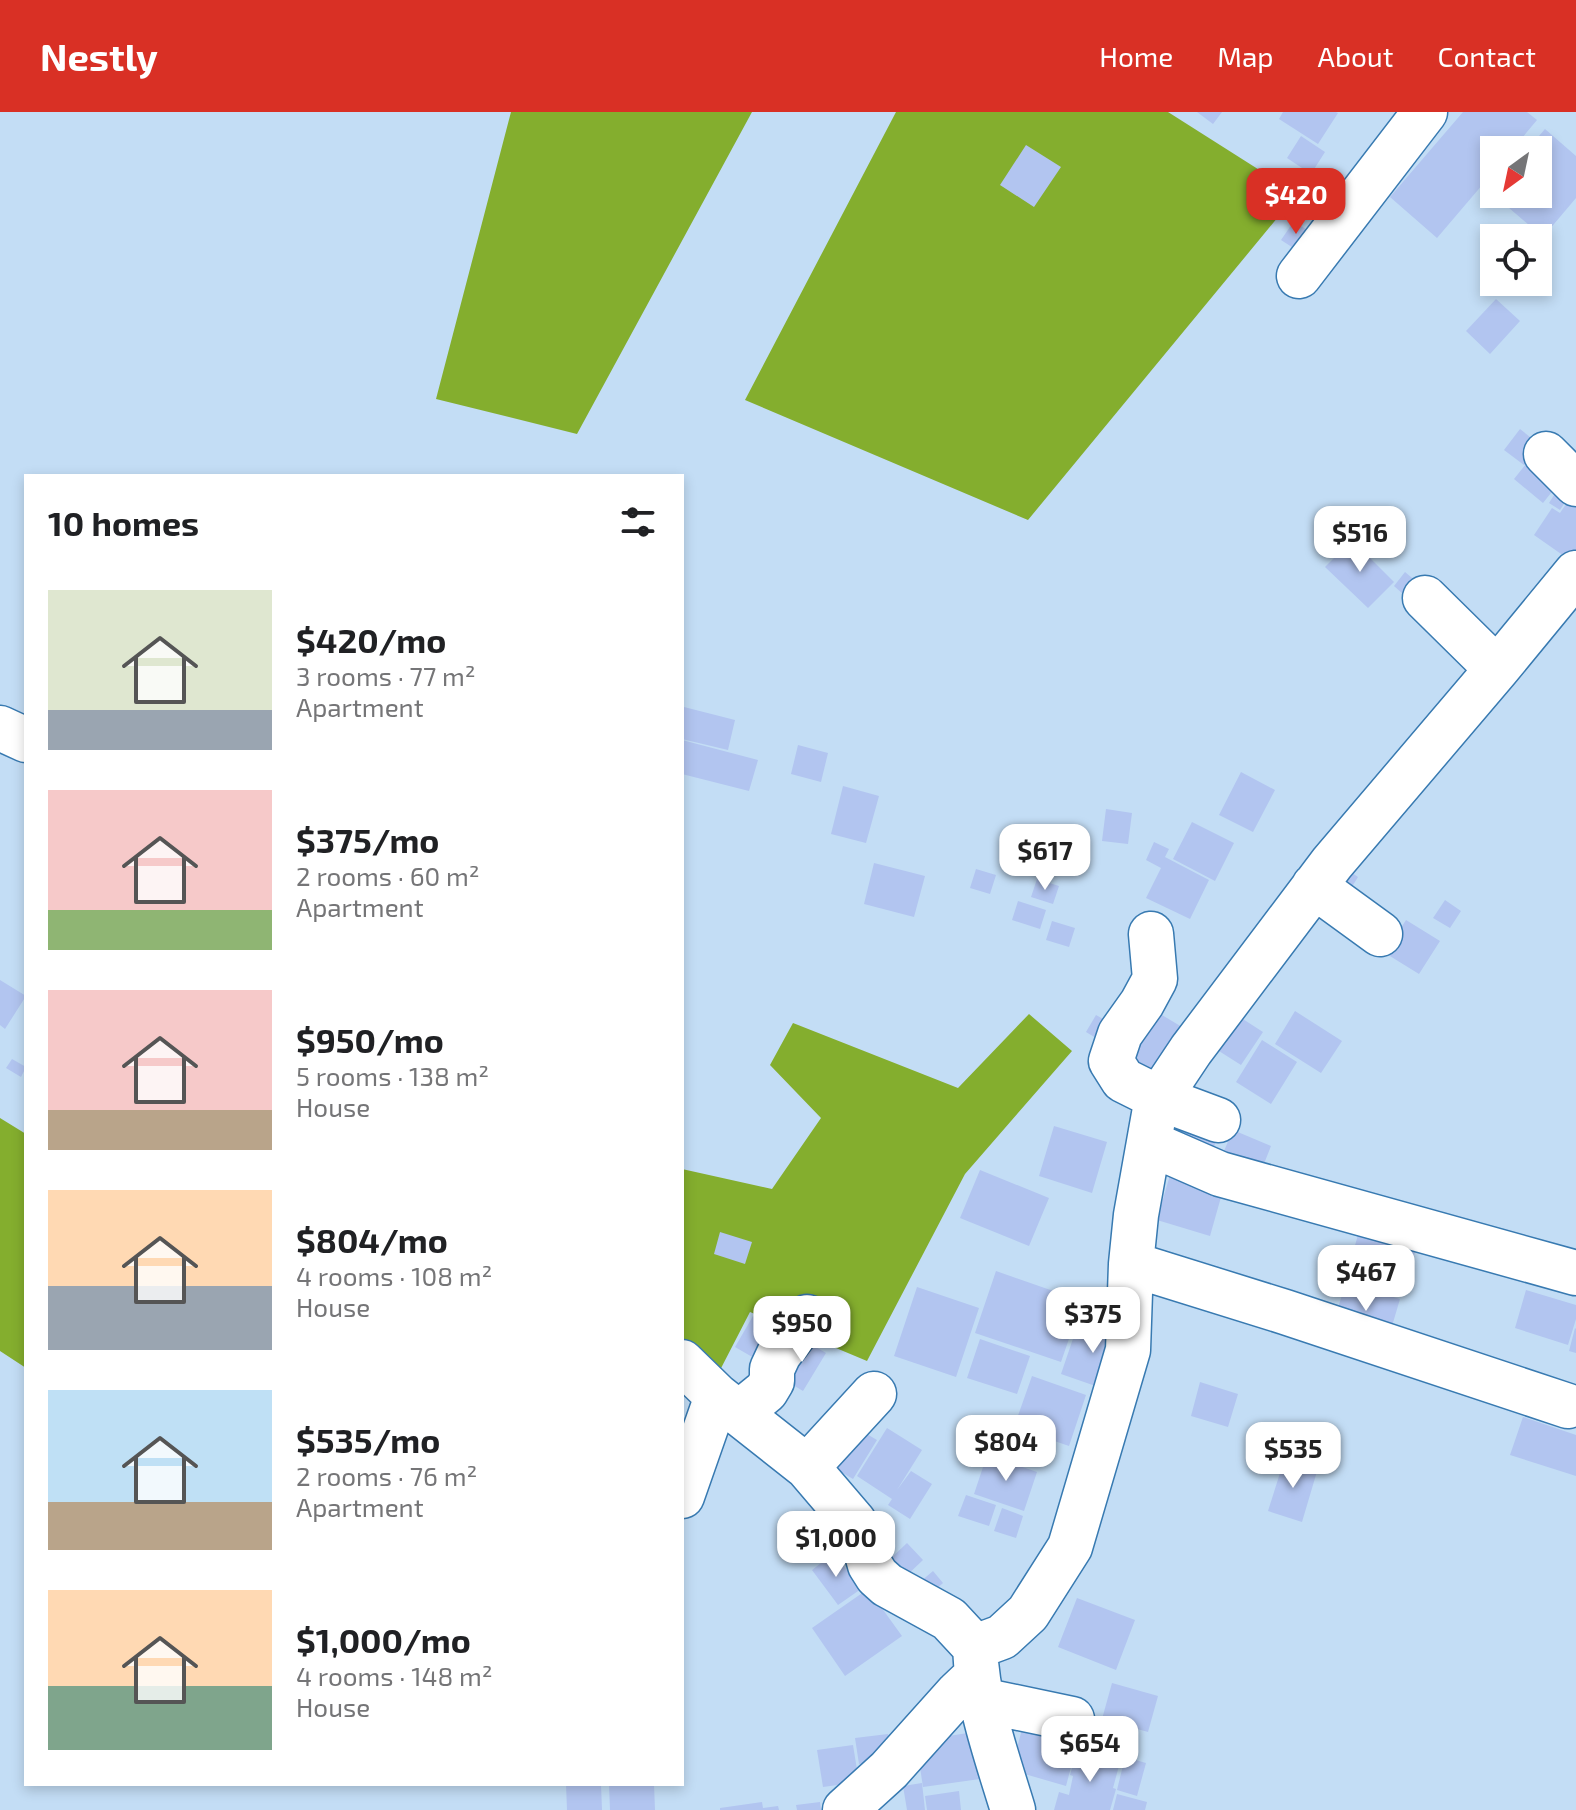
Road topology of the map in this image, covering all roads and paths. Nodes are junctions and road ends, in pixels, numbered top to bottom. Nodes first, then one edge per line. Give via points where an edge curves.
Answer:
1 (1425, 112) edge
2 (1299, 276) dead end
3 (1546, 454) dead end
4 (1576, 484) edge
5 (1576, 573) edge
6 (1425, 598) dead end
7 (1497, 669) junction
8 (0, 728) edge
9 (24, 739) edge
10 (1314, 886) junction
11 (1151, 934) dead end
12 (1380, 934) dead end
13 (1159, 1098) junction
14 (1218, 1120) dead end
15 (1149, 1143) junction
16 (1131, 1264) junction
17 (1576, 1273) edge
18 (807, 1317) dead end
19 (684, 1364) edge
20 (874, 1394) dead end
21 (728, 1404) junction
22 (1568, 1406) dead end
23 (807, 1467) junction
24 (684, 1492) edge
25 (977, 1675) junction
26 (1072, 1719) dead end
27 (845, 1810) edge
28 (1013, 1810) edge

1 - 2 street
3 - 4 street
5 - 7 street
6 - 7 street
7 - 10 street
8 - 9 street
10 - 12 street
10 - 13 street
11 - 13 street via 1155,979 1120,1034 1111,1061 1123,1080
13 - 14 street
13 - 15 street
15 - 16 street
15 - 17 street via 1220,1174
16 - 22 street
16 - 25 street via 1128,1350 1070,1547 1028,1613 1002,1637
18 - 21 street via 779,1354 766,1391
19 - 21 street
20 - 23 street
21 - 23 street
21 - 24 street
23 - 25 street via 854,1522 877,1576 949,1619
25 - 26 street
25 - 27 street
25 - 28 street

